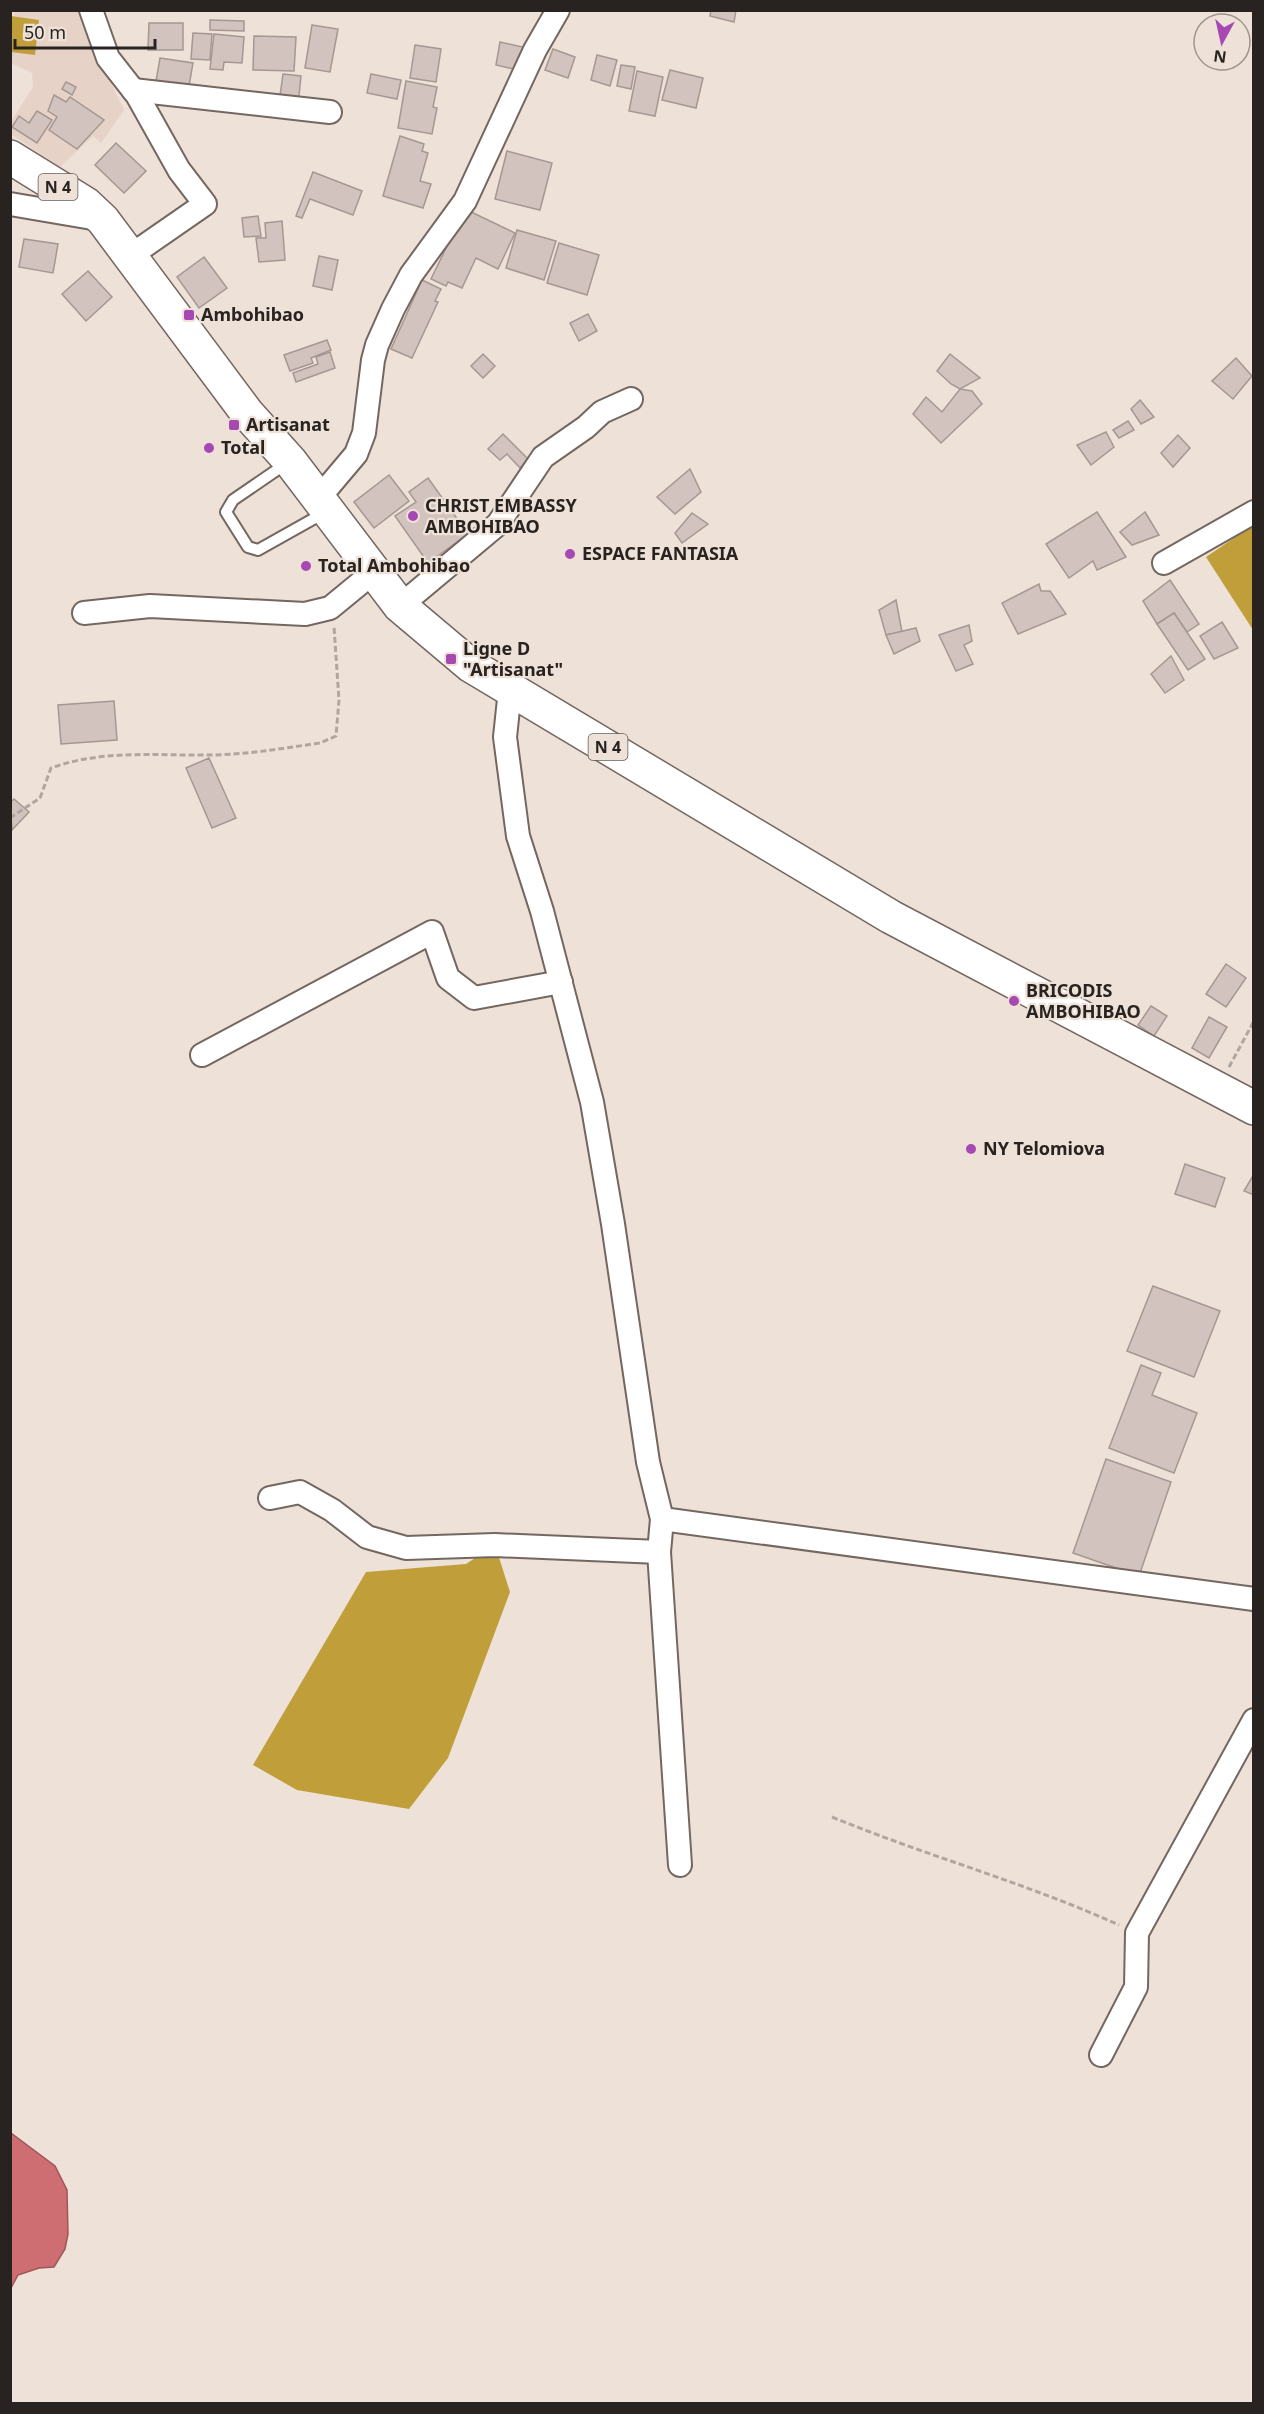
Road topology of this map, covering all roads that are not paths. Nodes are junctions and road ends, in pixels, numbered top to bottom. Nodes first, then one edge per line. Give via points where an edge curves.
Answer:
1 (91, 10) edge
2 (558, 10) edge
3 (133, 90) junction
4 (330, 112) dead end
5 (10, 157) edge
6 (10, 204) edge
7 (103, 220) junction
8 (130, 256) junction
9 (632, 399) dead end
10 (290, 461) junction
11 (323, 505) junction
12 (1254, 512) edge
13 (1164, 563) dead end
14 (375, 572) junction
15 (400, 606) junction
16 (84, 613) dead end
17 (510, 690) junction
18 (561, 982) junction
19 (202, 1055) dead end
20 (1254, 1108) edge
21 (270, 1498) dead end
22 (663, 1519) junction
23 (659, 1552) junction
24 (1254, 1599) edge
25 (1254, 1720) edge
26 (680, 1865) dead end
27 (1101, 2055) dead end

1 - 3 street via 108,58
2 - 11 street via 535,50 465,201 411,275 393,309 373,360 364,433 356,454
3 - 4 street
3 - 8 street via 179,170 205,204
5 - 7 main road, N 4 via 87,204
6 - 7 street
7 - 8 main road, N 4
8 - 10 main road, N 4 via 247,413
9 - 15 street via 602,412 543,456 498,524
10 - 11 main road, N 4
10 - 11 lane via 228,507 226,512 248,547 258,550
11 - 14 main road, N 4
12 - 13 street
14 - 15 main road, N 4
14 - 16 street via 330,608 305,614 150,606
15 - 17 main road, N 4 via 442,644
17 - 18 street via 505,737 518,836
17 - 20 main road, N 4 via 891,916
18 - 19 street via 474,998 448,978 432,932
18 - 22 street via 592,1102 648,1462
21 - 23 street via 300,1492 367,1537 406,1548 495,1545
22 - 23 street
22 - 24 street
23 - 26 street
25 - 27 street via 1137,1933 1136,1987

